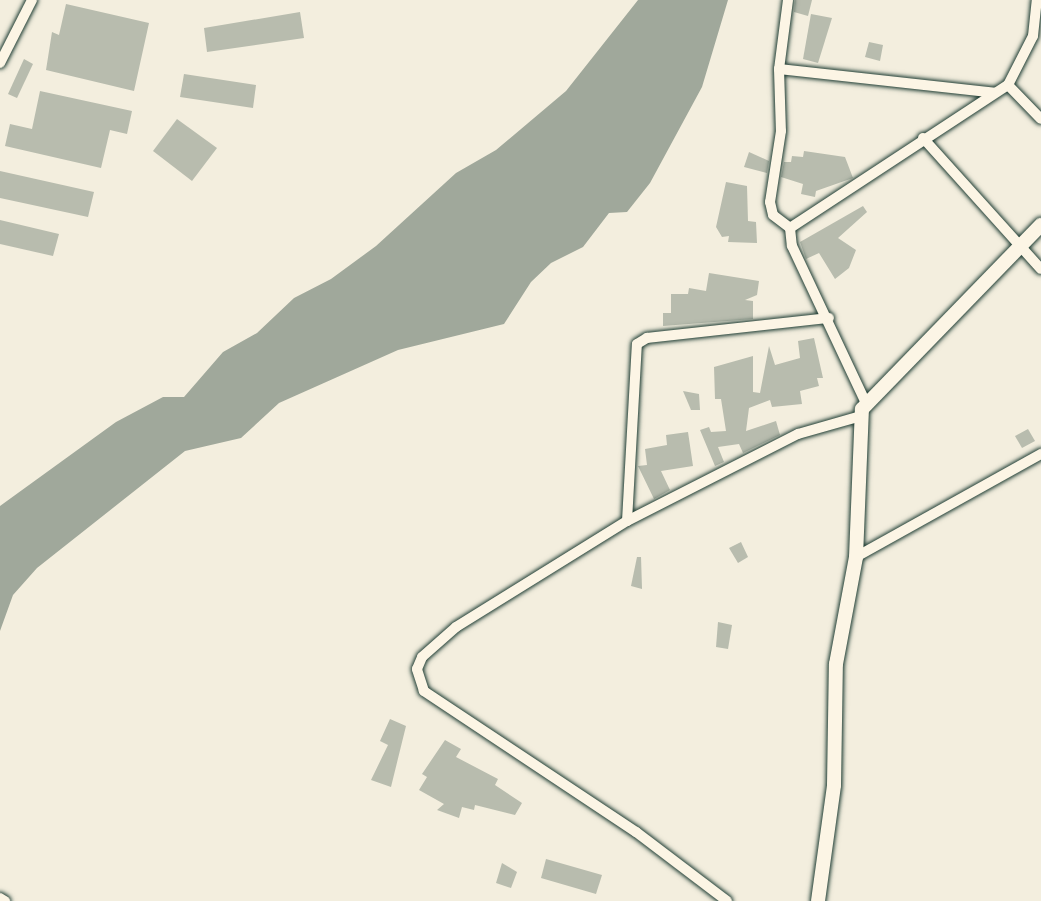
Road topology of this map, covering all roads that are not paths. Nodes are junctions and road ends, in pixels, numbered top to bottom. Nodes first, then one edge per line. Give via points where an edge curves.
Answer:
1 (32, 0) edge
2 (788, 0) edge
3 (1037, 0) edge
4 (1037, 34) edge
5 (0, 63) edge
6 (779, 69) junction
7 (1008, 85) junction
8 (995, 93) junction
9 (1041, 119) edge
10 (923, 138) junction
11 (1041, 225) edge
12 (790, 228) junction
13 (1019, 245) junction
14 (1041, 269) edge
15 (829, 318) junction
16 (864, 409) junction
17 (1041, 453) edge
18 (627, 521) junction
19 (856, 557) junction
20 (0, 898) edge
21 (4, 901) edge
22 (727, 901) edge
23 (818, 901) edge

1 - 5 street
2 - 6 street
3 - 4 street
4 - 7 street
6 - 8 street
6 - 12 street via 781,131 770,201 773,215
7 - 8 street
7 - 9 street
8 - 10 street
10 - 12 street
10 - 13 street
11 - 13 street
12 - 15 street via 792,246
13 - 14 street
13 - 16 street
15 - 16 street
15 - 18 street via 647,338 637,344
16 - 18 street via 798,434
16 - 19 street
17 - 19 street
18 - 22 street via 456,627 422,657 417,681 424,692 636,832
19 - 23 street via 836,664 834,785
20 - 21 street

